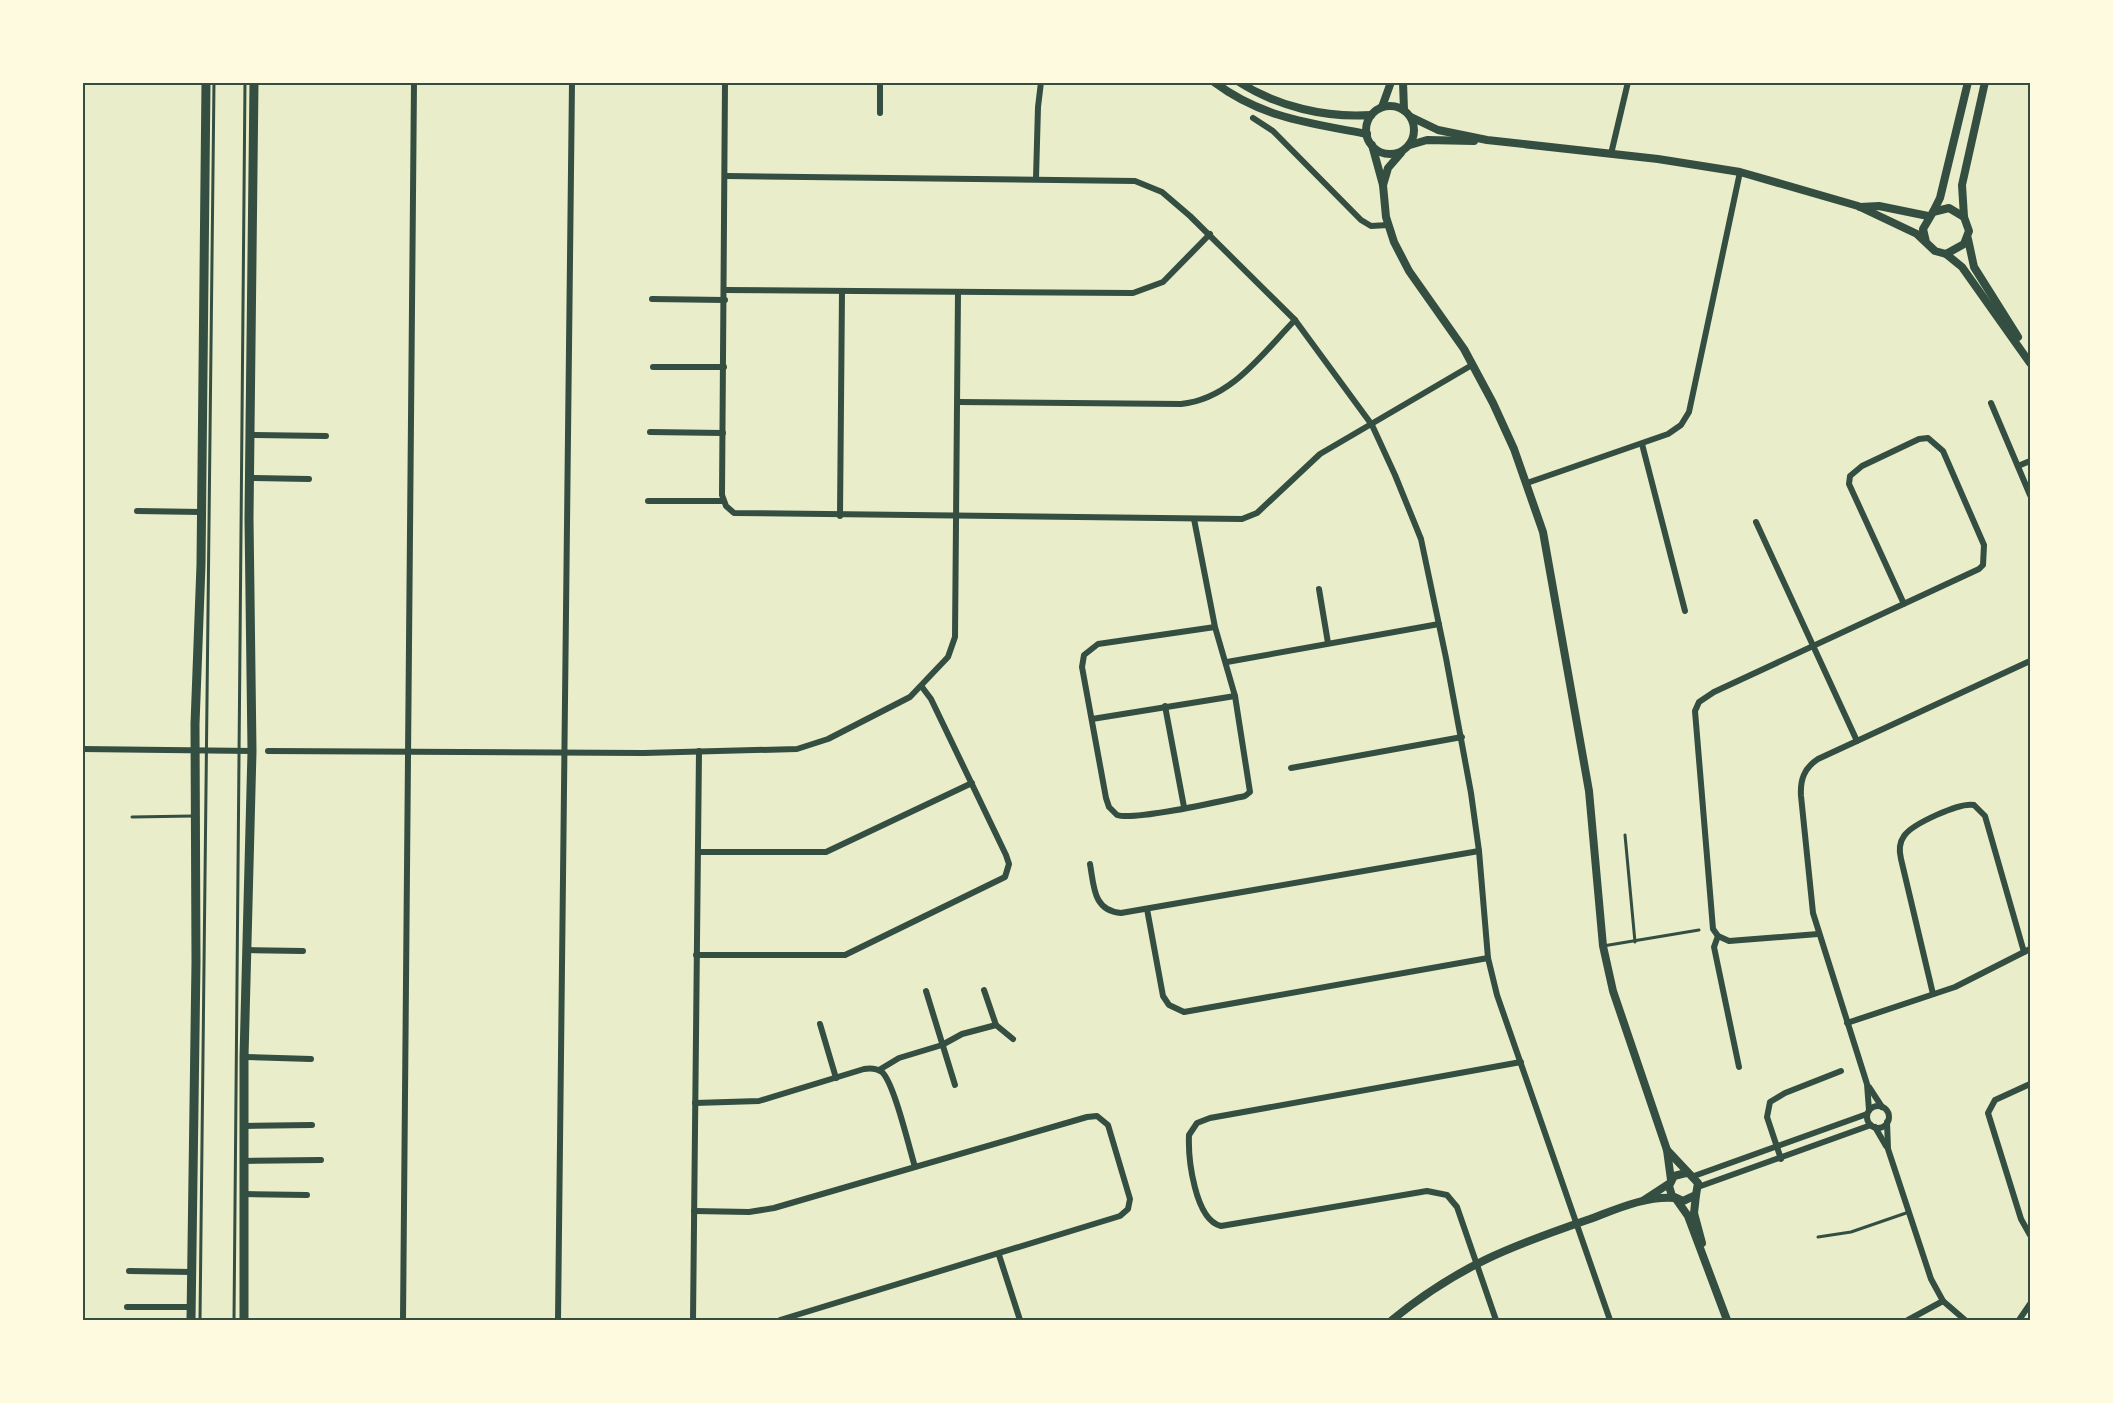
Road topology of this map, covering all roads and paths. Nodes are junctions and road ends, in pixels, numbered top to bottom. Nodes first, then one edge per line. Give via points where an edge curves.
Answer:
1 (206, 82) edge
2 (214, 82) edge
3 (245, 82) edge
4 (254, 82) edge
5 (414, 82) edge
6 (572, 82) edge
7 (725, 82) edge
8 (880, 82) edge
9 (1041, 82) edge
10 (1214, 82) edge
11 (1239, 82) edge
12 (1391, 82) edge
13 (1403, 82) edge
14 (1628, 82) edge
15 (1968, 82) edge
16 (1985, 82) edge
17 (1382, 107) junction
18 (1404, 110) junction
19 (880, 113) dead end
20 (1371, 115) junction
21 (1411, 117) junction
22 (1253, 118) dead end
23 (1366, 134) junction
24 (1487, 140) junction
25 (1372, 145) junction
26 (1410, 145) junction
27 (1401, 152) junction
28 (1611, 154) junction
29 (1740, 172) junction
30 (726, 176) junction
31 (1036, 178) junction
32 (1383, 185) junction
33 (1860, 207) junction
34 (1931, 214) junction
35 (1964, 216) junction
36 (1388, 225) junction
37 (1210, 234) junction
38 (1968, 238) junction
39 (1926, 242) junction
40 (1946, 254) junction
41 (725, 290) junction
42 (843, 291) junction
43 (958, 292) junction
44 (652, 299) dead end
45 (725, 300) junction
46 (1295, 321) junction
47 (2029, 361) edge
48 (1472, 365) junction
49 (653, 367) dead end
50 (724, 367) junction
51 (958, 402) junction
52 (1991, 403) dead end
53 (1372, 425) junction
54 (651, 432) dead end
55 (723, 433) junction
56 (250, 435) junction
57 (326, 436) dead end
58 (1642, 444) junction
59 (2031, 461) edge
60 (2018, 466) junction
61 (250, 478) junction
62 (309, 479) dead end
63 (1527, 483) junction
64 (2031, 495) edge
65 (648, 501) dead end
66 (723, 501) junction
67 (136, 512) dead end
68 (201, 512) junction
69 (840, 516) junction
70 (956, 517) junction
71 (1194, 519) junction
72 (1756, 522) dead end
73 (1319, 589) dead end
74 (1904, 604) junction
75 (1685, 611) dead end
76 (1439, 624) junction
77 (1215, 627) junction
78 (1328, 643) junction
79 (1813, 645) junction
80 (2031, 661) edge
81 (1227, 662) junction
82 (922, 687) junction
83 (1235, 696) junction
84 (1166, 706) junction
85 (1092, 719) junction
86 (1462, 737) junction
87 (1857, 741) junction
88 (82, 748) edge
89 (194, 750) junction
90 (207, 750) junction
91 (252, 750) junction
92 (240, 751) junction
93 (268, 751) dead end
94 (564, 751) junction
95 (699, 751) junction
96 (410, 753) junction
97 (1291, 768) dead end
98 (972, 783) junction
99 (1184, 807) junction
100 (195, 816) junction
101 (132, 817) dead end
102 (1625, 835) dead end
103 (1479, 850) junction
104 (698, 852) junction
105 (1090, 864) dead end
106 (1148, 909) junction
107 (1699, 930) dead end
108 (1818, 934) junction
109 (1718, 936) junction
110 (1635, 942) junction
111 (1603, 946) junction
112 (246, 950) junction
113 (303, 951) dead end
114 (2027, 951) edge
115 (696, 955) junction
116 (1488, 958) junction
117 (984, 990) dead end
118 (926, 991) dead end
119 (1933, 994) junction
120 (1847, 1023) junction
121 (820, 1024) dead end
122 (996, 1025) junction
123 (1013, 1039) dead end
124 (942, 1045) junction
125 (244, 1057) junction
126 (311, 1059) dead end
127 (1521, 1062) junction
128 (1739, 1067) dead end
129 (881, 1068) junction
130 (1840, 1071) dead end
131 (836, 1078) junction
132 (955, 1084) dead end
133 (1867, 1084) junction
134 (2031, 1084) edge
135 (695, 1103) junction
136 (1882, 1107) junction
137 (1868, 1112) junction
138 (1887, 1122) junction
139 (312, 1125) dead end
140 (244, 1126) junction
141 (1873, 1126) junction
142 (1777, 1146) junction
143 (1888, 1149) junction
144 (1667, 1150) junction
145 (1781, 1158) junction
146 (321, 1160) dead end
147 (243, 1161) junction
148 (915, 1167) junction
149 (1690, 1174) junction
150 (1670, 1181) junction
151 (1697, 1191) junction
152 (243, 1194) junction
153 (307, 1195) dead end
154 (1675, 1199) junction
155 (1643, 1200) junction
156 (694, 1211) junction
157 (1909, 1212) junction
158 (1577, 1223) junction
159 (2031, 1235) edge
160 (1818, 1237) dead end
161 (999, 1255) junction
162 (1477, 1262) junction
163 (129, 1271) dead end
164 (192, 1272) junction
165 (1713, 1281) junction
166 (1944, 1301) junction
167 (2031, 1304) edge
168 (127, 1307) dead end
169 (191, 1307) junction
170 (191, 1320) edge
171 (200, 1320) edge
172 (234, 1320) edge
173 (244, 1320) edge
174 (403, 1320) edge
175 (558, 1320) edge
176 (693, 1320) edge
177 (780, 1320) edge
178 (1020, 1320) edge
179 (1392, 1320) edge
180 (1496, 1320) edge
181 (1610, 1320) edge
182 (1727, 1320) edge
183 (1908, 1320) edge
184 (1965, 1320) edge
185 (2019, 1320) edge

1 - 68 main road
2 - 90 lane
3 - 92 lane
4 - 56 main road
5 - 96 street
6 - 94 street
7 - 30 street
8 - 19 street
9 - 31 street
10 - 23 street via 1248,104 1285,119
11 - 20 street via 1282,103 1310,111
12 - 17 street
13 - 18 street
14 - 28 street
15 - 34 street via 1940,198
16 - 35 street via 1962,184
17 - 18 street
17 - 20 street
18 - 21 street
20 - 23 street
21 - 24 street via 1438,130
21 - 26 street via 1414,134
22 - 36 street via 1273,131 1361,220 1371,226
23 - 25 street
24 - 26 street via 1426,140
24 - 28 street
25 - 27 street via 1386,154
25 - 32 street
26 - 27 street
27 - 32 street via 1388,168
28 - 29 street
29 - 33 street
29 - 58 street via 1689,412 1677,429
30 - 31 street
30 - 41 street
31 - 37 street via 1123,179 1148,184
32 - 36 street
33 - 34 street
33 - 39 street
34 - 35 street via 1949,208
34 - 39 street via 1923,229
35 - 38 street
36 - 48 street via 1405,265
37 - 43 street via 1174,274 1141,291
37 - 46 street
38 - 40 street via 1959,249
38 - 47 street via 1974,267
39 - 40 street
40 - 47 street via 1959,264
41 - 42 street
41 - 45 street
42 - 43 street
42 - 69 street
43 - 51 street
44 - 45 street
45 - 50 street
46 - 51 street via 1225,390 1203,401
46 - 53 street
48 - 53 street
48 - 63 street via 1506,430
49 - 50 street
50 - 55 street
51 - 70 street
52 - 60 street
53 - 71 street via 1320,454 1249,517
53 - 76 street via 1421,539
54 - 55 street
55 - 66 street
56 - 57 street
56 - 61 main road
58 - 63 street
58 - 75 street
59 - 60 street
60 - 64 street
61 - 62 street
61 - 91 main road
63 - 111 street via 1549,555 1586,767
65 - 66 street
66 - 69 street via 729,510 741,515
67 - 68 street
68 - 89 main road
69 - 70 street
70 - 71 street
70 - 82 street via 955,637 948,657
71 - 77 street
72 - 79 street
73 - 78 street
74 - 74 street via 1979,569 1984,561 1984,545 1943,451 1928,438 1862,466 1850,476 1852,494
74 - 79 street
76 - 78 street
76 - 86 street
77 - 81 street
77 - 85 street via 1090,648 1082,662
78 - 81 street
79 - 87 street
79 - 109 street via 1714,692 1695,711 1711,921
80 - 87 street
81 - 83 street
82 - 95 street via 896,706 806,747
82 - 98 street
83 - 84 street
83 - 99 street via 1250,792
84 - 85 street
84 - 99 street
85 - 99 street via 1106,798 1113,813 1127,816
86 - 97 street
86 - 103 street
87 - 108 street via 1813,762 1801,783 1810,896
88 - 89 street
89 - 90 street
89 - 100 main road
90 - 92 street
90 - 171 lane
91 - 92 street
91 - 112 main road
92 - 172 lane
93 - 96 street
94 - 95 street
94 - 96 street
94 - 175 street
95 - 104 street
96 - 174 street
98 - 104 street via 826,852
98 - 115 street via 1009,864 1000,882 844,955
100 - 101 lane
100 - 164 main road
102 - 110 lane
103 - 106 street
103 - 116 street
104 - 115 street
105 - 106 street via 1096,895 1107,911
106 - 116 street via 1163,996 1169,1005 1184,1012
107 - 110 lane
108 - 109 street via 1729,941
108 - 120 street
109 - 128 street via 1714,947
110 - 111 lane
111 - 144 street via 1613,991
112 - 113 street
112 - 125 main road
114 - 119 street
114 - 119 street via 1985,816 1977,806 1962,804 1914,827 1905,834 1900,846
115 - 135 street
116 - 127 street
117 - 122 street
118 - 124 street
119 - 120 street
120 - 133 street
121 - 131 street
122 - 123 street
122 - 124 street via 962,1034
124 - 129 street via 899,1058
124 - 132 street
125 - 126 street
125 - 140 main road
127 - 158 street
127 - 162 street via 1210,1118 1197,1122 1189,1135 1200,1206 1214,1225 1239,1225 1439,1192 1457,1207
129 - 131 street
129 - 148 street
130 - 142 street via 1770,1102 1766,1112
131 - 135 street via 750,1102
133 - 136 street
133 - 137 street
134 - 159 street via 1995,1100 1988,1113 2021,1219
135 - 156 street
136 - 137 street via 1875,1106
136 - 138 street
137 - 141 street
137 - 142 street
138 - 141 street via 1882,1127
138 - 143 street
139 - 140 street
140 - 147 main road
141 - 143 street
141 - 145 street
142 - 145 street
142 - 149 street
143 - 157 street
144 - 149 street
144 - 150 street
145 - 151 street
146 - 147 street
147 - 152 main road
148 - 156 street via 762,1211
148 - 161 street via 1087,1117 1097,1116 1106,1121 1130,1194 1126,1211
149 - 150 street via 1678,1174
149 - 151 street
150 - 154 street
150 - 155 street
151 - 154 street via 1687,1201
151 - 165 street via 1694,1213
152 - 153 street
152 - 173 main road
154 - 155 street
154 - 165 street via 1688,1216
155 - 158 street
156 - 176 street
157 - 160 lane via 1851,1232
157 - 166 street via 1931,1279
158 - 162 street
158 - 181 street
161 - 177 street
161 - 178 street
162 - 179 street
162 - 180 street
163 - 164 street
164 - 169 main road
165 - 182 street
166 - 183 street
166 - 184 street
167 - 185 street
168 - 169 street
169 - 170 main road

